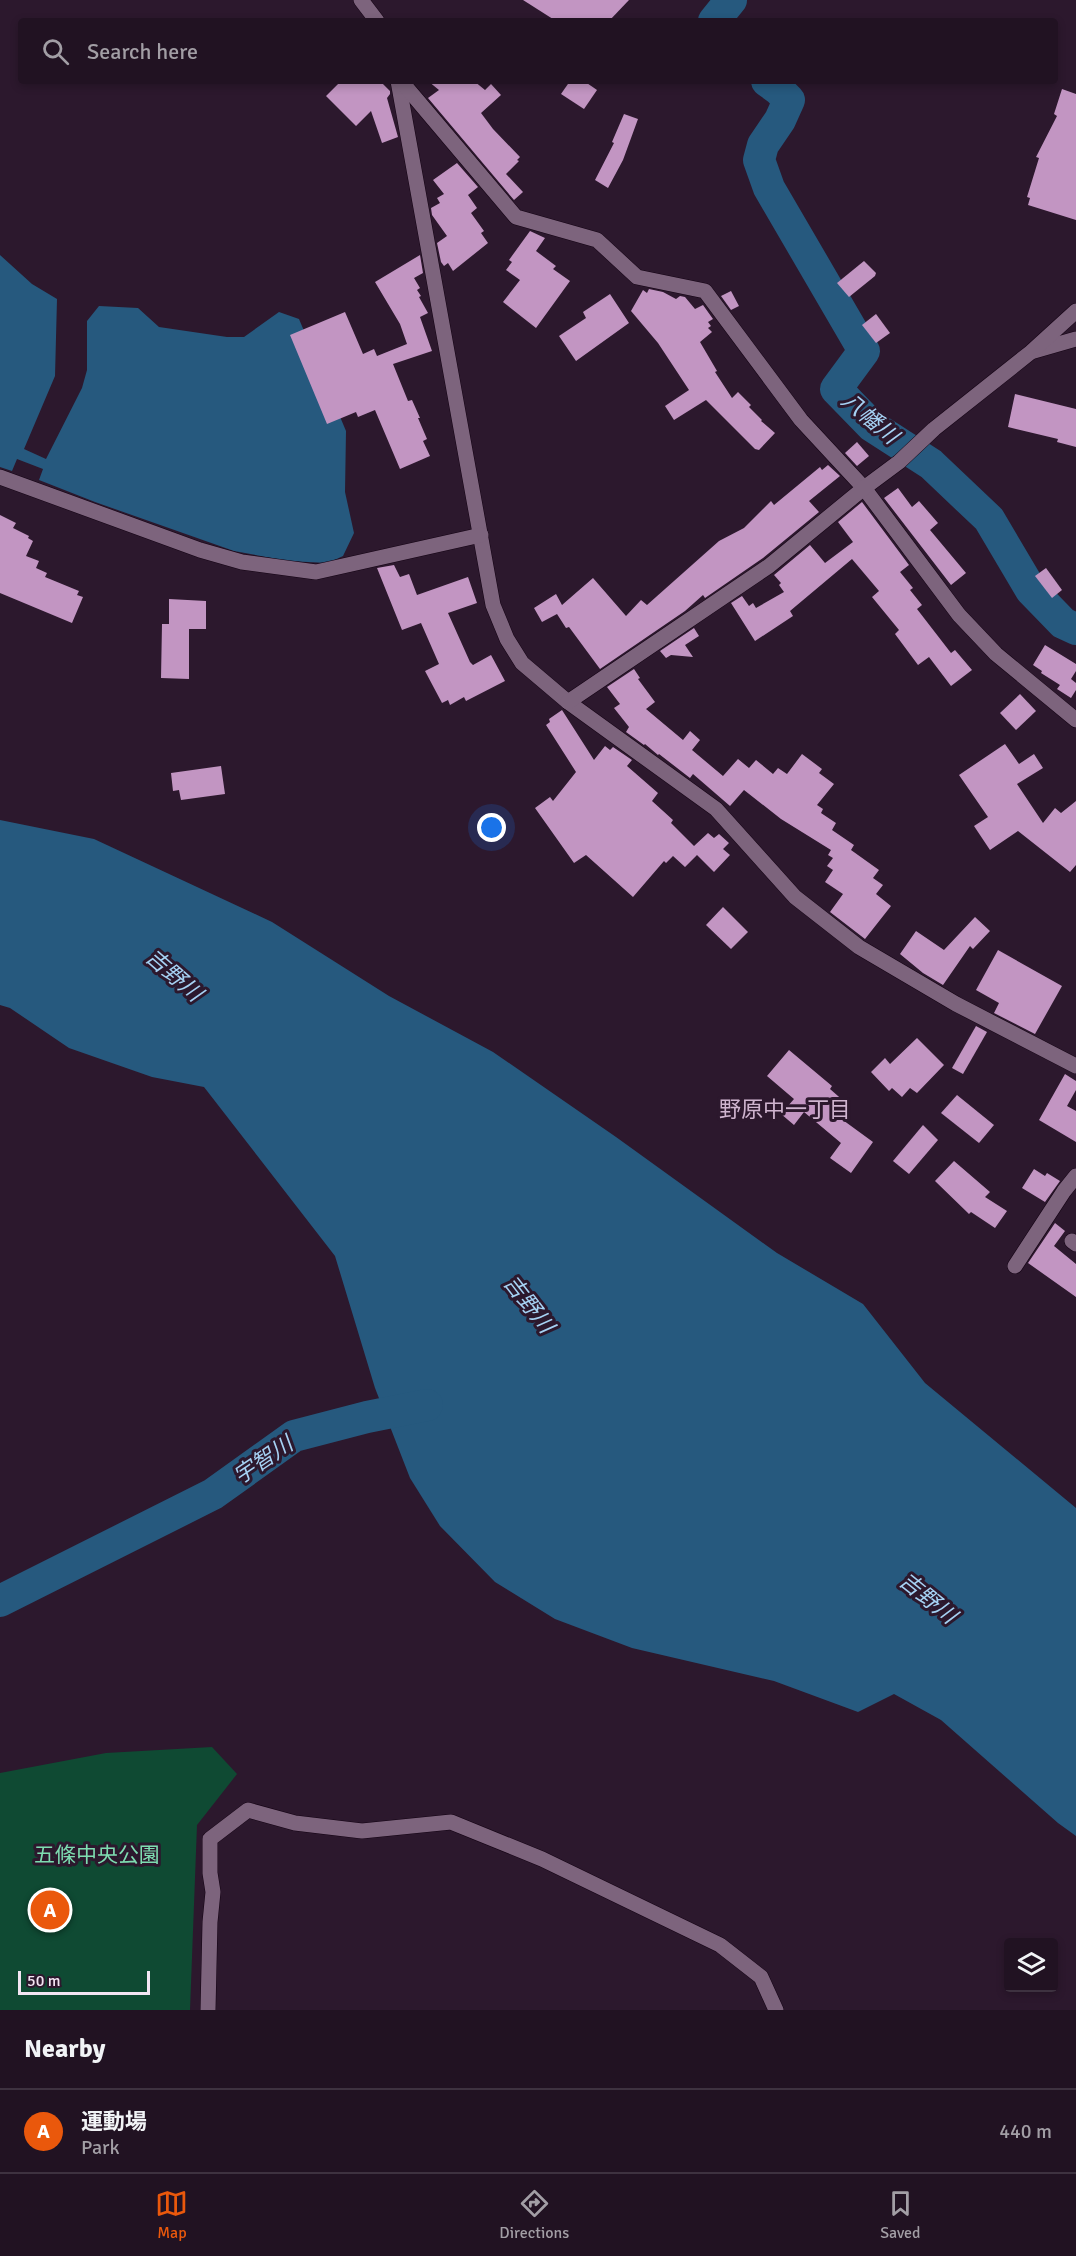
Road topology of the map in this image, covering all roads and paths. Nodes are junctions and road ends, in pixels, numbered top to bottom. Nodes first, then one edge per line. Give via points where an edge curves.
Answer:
1 (361, 0) edge
2 (375, 18) edge
3 (401, 84) edge
4 (403, 84) edge
5 (1076, 311) edge
6 (1076, 339) edge
7 (1031, 352) junction
8 (0, 477) edge
9 (864, 488) junction
10 (481, 535) junction
11 (568, 702) junction
12 (1076, 720) edge
13 (1076, 1066) edge
14 (1076, 1176) edge
15 (1015, 1266) dead end
16 (208, 2010) edge
17 (776, 2010) edge

1 - 2 street
3 - 10 street
4 - 9 street via 516,217 597,240 637,277 705,291 801,420
5 - 7 street
6 - 7 street
7 - 9 street
8 - 10 street via 242,562 316,572
9 - 11 street via 769,566
9 - 12 street via 959,615 996,654
10 - 11 street via 493,605 507,639 522,663
11 - 13 street via 716,809 795,897 859,947 956,1004
14 - 15 street
16 - 17 street via 213,1892 210,1839 248,1810 295,1823 362,1831 451,1822 542,1859 720,1945 761,1977

